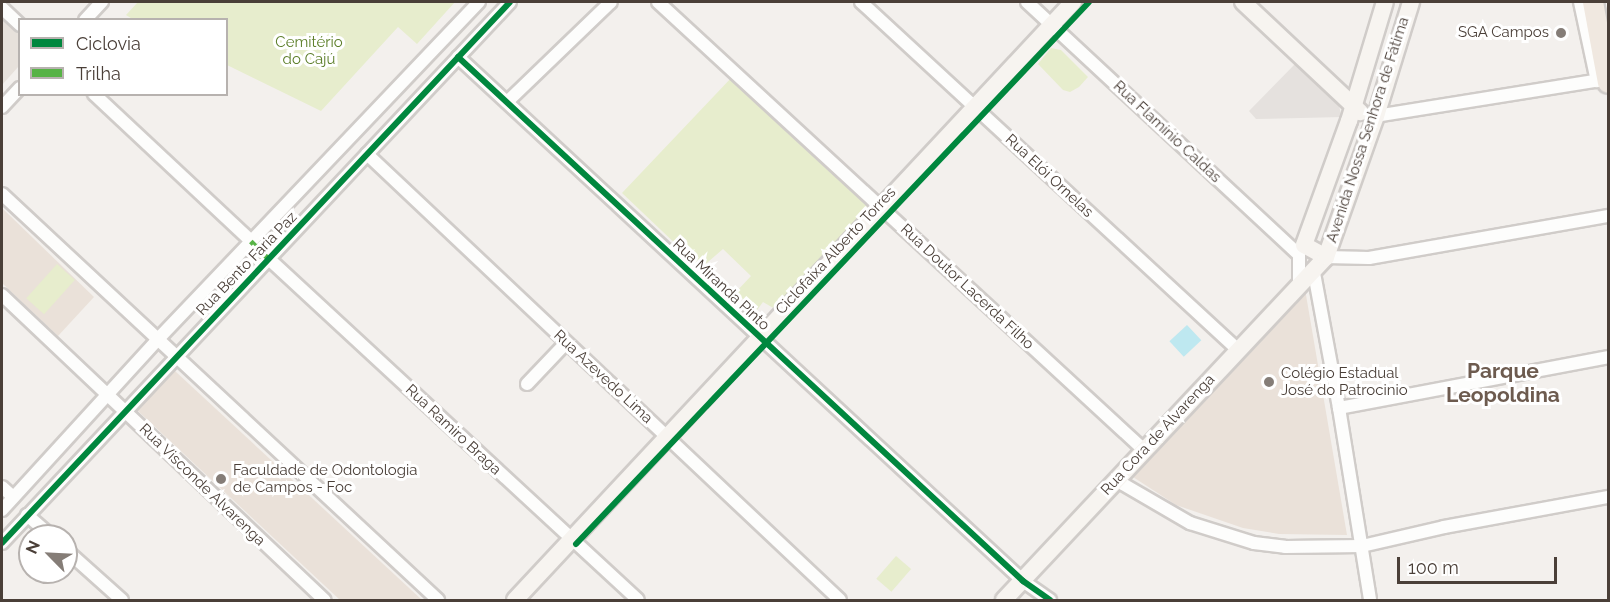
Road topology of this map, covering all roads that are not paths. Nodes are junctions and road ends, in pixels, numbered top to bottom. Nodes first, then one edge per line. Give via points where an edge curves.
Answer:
1 (102, 2) edge
2 (479, 2) edge
3 (510, 2) edge
4 (611, 2) edge
5 (658, 2) edge
6 (861, 2) edge
7 (1027, 2) edge
8 (1074, 2) edge
9 (1243, 2) edge
10 (1385, 2) edge
11 (1411, 2) edge
12 (1580, 2) edge
13 (1593, 2) edge
14 (2, 8) edge
15 (87, 18) edge
16 (18, 23) edge
17 (1052, 24) junction
18 (458, 57) junction
19 (1604, 81) edge
20 (18, 90) edge
21 (96, 96) edge
22 (507, 102) junction
23 (1353, 106) junction
24 (2, 107) edge
25 (974, 107) junction
26 (1374, 121) junction
27 (367, 154) junction
28 (2, 194) edge
29 (881, 208) junction
30 (1608, 216) edge
31 (251, 241) junction
32 (1302, 250) junction
33 (1326, 257) junction
34 (269, 259) junction
35 (1314, 273) junction
36 (1298, 289) junction
37 (2, 295) edge
38 (760, 337) junction
39 (159, 338) junction
40 (566, 343) junction
41 (1237, 349) junction
42 (176, 354) junction
43 (1608, 357) edge
44 (527, 384) dead end
45 (108, 394) junction
46 (1339, 408) junction
47 (124, 410) junction
48 (666, 437) junction
49 (1144, 450) junction
50 (1116, 480) junction
51 (2, 487) edge
52 (13, 497) junction
53 (1608, 497) edge
54 (2, 510) edge
55 (27, 515) junction
56 (37, 524) edge
57 (572, 540) junction
58 (2, 543) edge
59 (1362, 546) junction
60 (78, 561) edge
61 (1023, 581) junction
62 (122, 600) edge
63 (324, 600) edge
64 (438, 600) edge
65 (515, 600) edge
66 (638, 600) edge
67 (840, 600) edge
68 (1004, 600) edge
69 (1050, 600) edge
70 (1370, 600) edge

1 - 15 street
2 - 31 street, Rua Bento Faria Paz
3 - 18 street, Rua Bento Faria Paz
4 - 22 street
5 - 29 street, Rua Doutor Lacerda Filho
6 - 25 street, Rua Elói Ornelas
7 - 17 street, Rua Flamínio Caldas
8 - 17 main road
9 - 23 main road
10 - 23 main road, Avenida Nossa Senhora de Fátima
11 - 26 main road, Avenida Nossa Senhora de Fátima
12 - 19 street
13 - 19 highway
14 - 16 street
17 - 25 main road
17 - 32 street, Rua Flamínio Caldas
18 - 22 street, Rua Miranda Pinto
18 - 27 street, Rua Bento Faria Paz
19 - 26 street
20 - 24 street
21 - 31 street
22 - 38 street, Rua Miranda Pinto
23 - 26 main road
23 - 32 main road, Avenida Nossa Senhora de Fátima
25 - 29 main road
25 - 41 street, Rua Elói Ornelas
26 - 33 main road, Avenida Nossa Senhora de Fátima
27 - 34 street, Rua Bento Faria Paz
27 - 40 street, Rua Azevedo Lima
28 - 39 street
29 - 38 main road
29 - 49 street, Rua Doutor Lacerda Filho
30 - 33 street via 1369,258
31 - 39 street, Rua Bento Faria Paz
32 - 33 main road, Avenida Nossa Senhora de Fátima
32 - 36 street
33 - 35 main road, Avenida Nossa Senhora de Fátima
34 - 42 street, Rua Bento Faria Paz
34 - 57 street, Rua Ramiro Braga
35 - 36 main road, Rua Cora de Alvarenga
35 - 46 street
36 - 41 main road, Rua Cora de Alvarenga
37 - 45 street, Rua Visconde Alvarenga
38 - 48 main road
38 - 61 street, Rua Miranda Pinto
39 - 42 street
39 - 45 street, Rua Bento Faria Paz
40 - 44 street
40 - 48 street, Rua Azevedo Lima
41 - 49 main road, Rua Cora de Alvarenga
42 - 47 street, Rua Bento Faria Paz
42 - 64 street
43 - 46 street
45 - 47 street, Rua Visconde Alvarenga
45 - 52 street, Rua Bento Faria Paz
46 - 59 street
47 - 55 street, Rua Bento Faria Paz
47 - 63 street, Rua Visconde Alvarenga
48 - 57 main road
48 - 67 street, Rua Azevedo Lima
49 - 50 main road, Rua Cora de Alvarenga
50 - 59 street via 1190,523 1235,538 1285,547
50 - 61 main road, Rua Cora de Alvarenga
51 - 52 street
52 - 54 street, Rua Bento Faria Paz
53 - 59 street
55 - 56 street
55 - 58 street, Rua Bento Faria Paz
57 - 65 main road
57 - 66 street, Rua Ramiro Braga
59 - 70 street
60 - 62 street
61 - 68 main road, Rua Cora de Alvarenga
61 - 69 street, Rua Miranda Pinto

